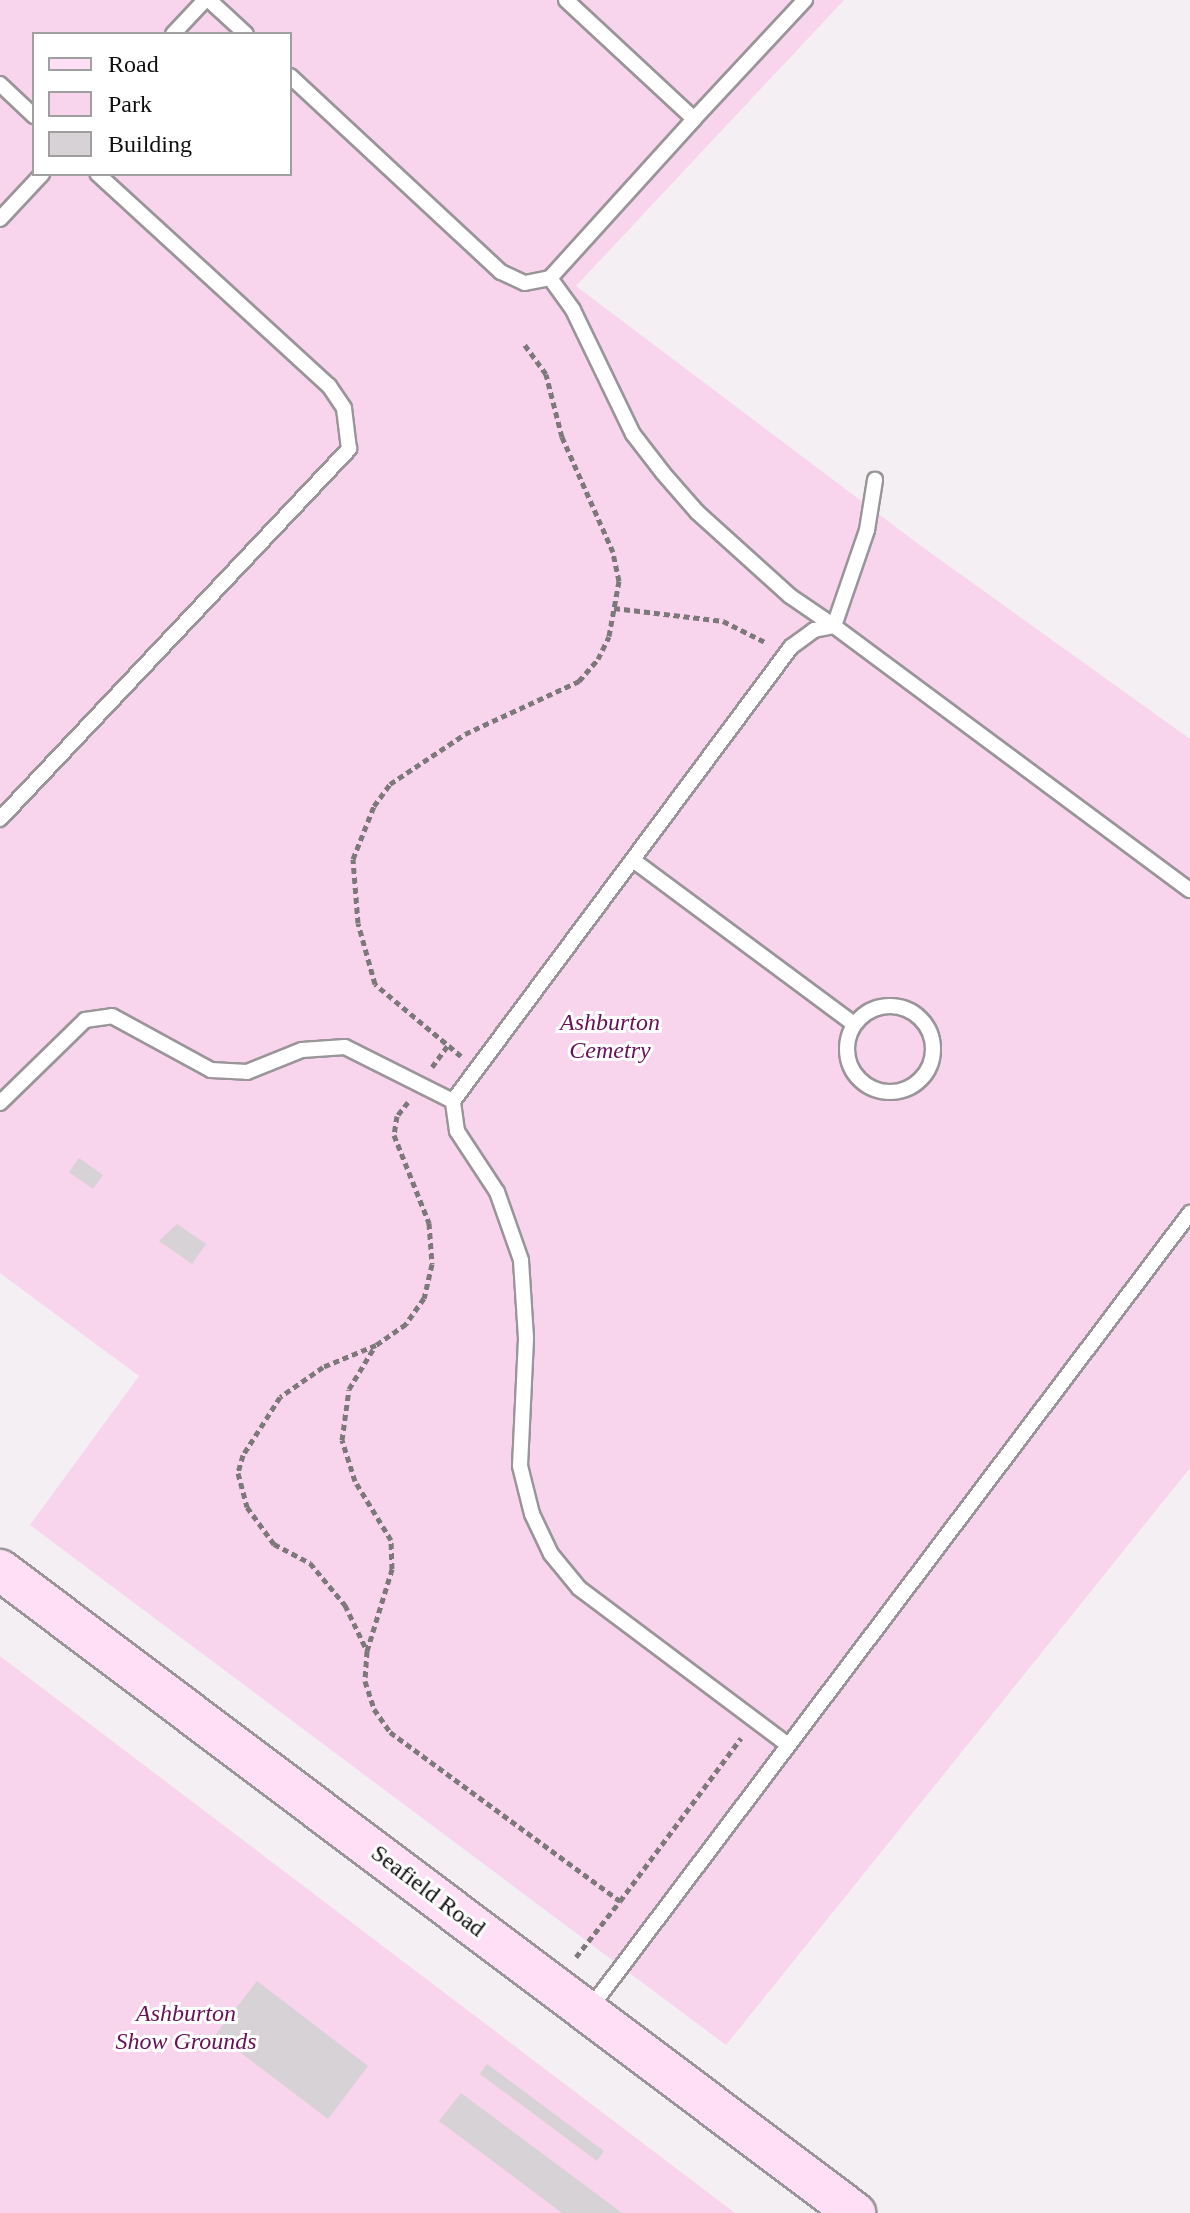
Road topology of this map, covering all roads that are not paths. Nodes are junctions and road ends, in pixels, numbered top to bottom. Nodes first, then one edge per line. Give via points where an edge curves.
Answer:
1 (207, 0) edge
2 (566, 0) edge
3 (805, 0) edge
4 (175, 32) edge
5 (244, 32) edge
6 (292, 78) edge
7 (0, 84) edge
8 (32, 114) edge
9 (694, 119) junction
10 (40, 176) edge
11 (100, 176) edge
12 (0, 219) edge
13 (550, 278) junction
14 (875, 480) dead end
15 (834, 626) junction
16 (1, 816) edge
17 (633, 860) junction
18 (1190, 890) edge
19 (854, 1024) junction
20 (453, 1101) junction
21 (0, 1103) edge
22 (1190, 1213) edge
23 (0, 1570) edge
24 (788, 1745) junction
25 (587, 2011) junction
26 (855, 2213) edge

1 - 4 lane
1 - 5 lane
2 - 9 lane
3 - 9 lane
6 - 13 lane via 501,272 525,283
7 - 8 lane
9 - 13 lane
10 - 12 lane
11 - 16 lane via 329,386 344,408 351,432 349,449
13 - 15 lane via 573,310 633,434 663,473 697,512 778,585
14 - 15 lane via 867,530
15 - 17 lane via 814,630 786,655
15 - 18 lane
17 - 19 lane
17 - 20 lane
19 - 19 lane via 846,1050 855,1076 866,1085 906,1089 927,1070 933,1057 928,1028 907,1008 877,1007
20 - 21 lane via 381,1058 345,1047 302,1050 247,1072 211,1070 112,1016 85,1020
20 - 24 lane via 457,1131 497,1192 521,1260 526,1338 520,1466 532,1514 551,1554 579,1588
22 - 24 lane
23 - 25 street, Seafield Road
24 - 25 lane
25 - 26 street, Seafield Road

